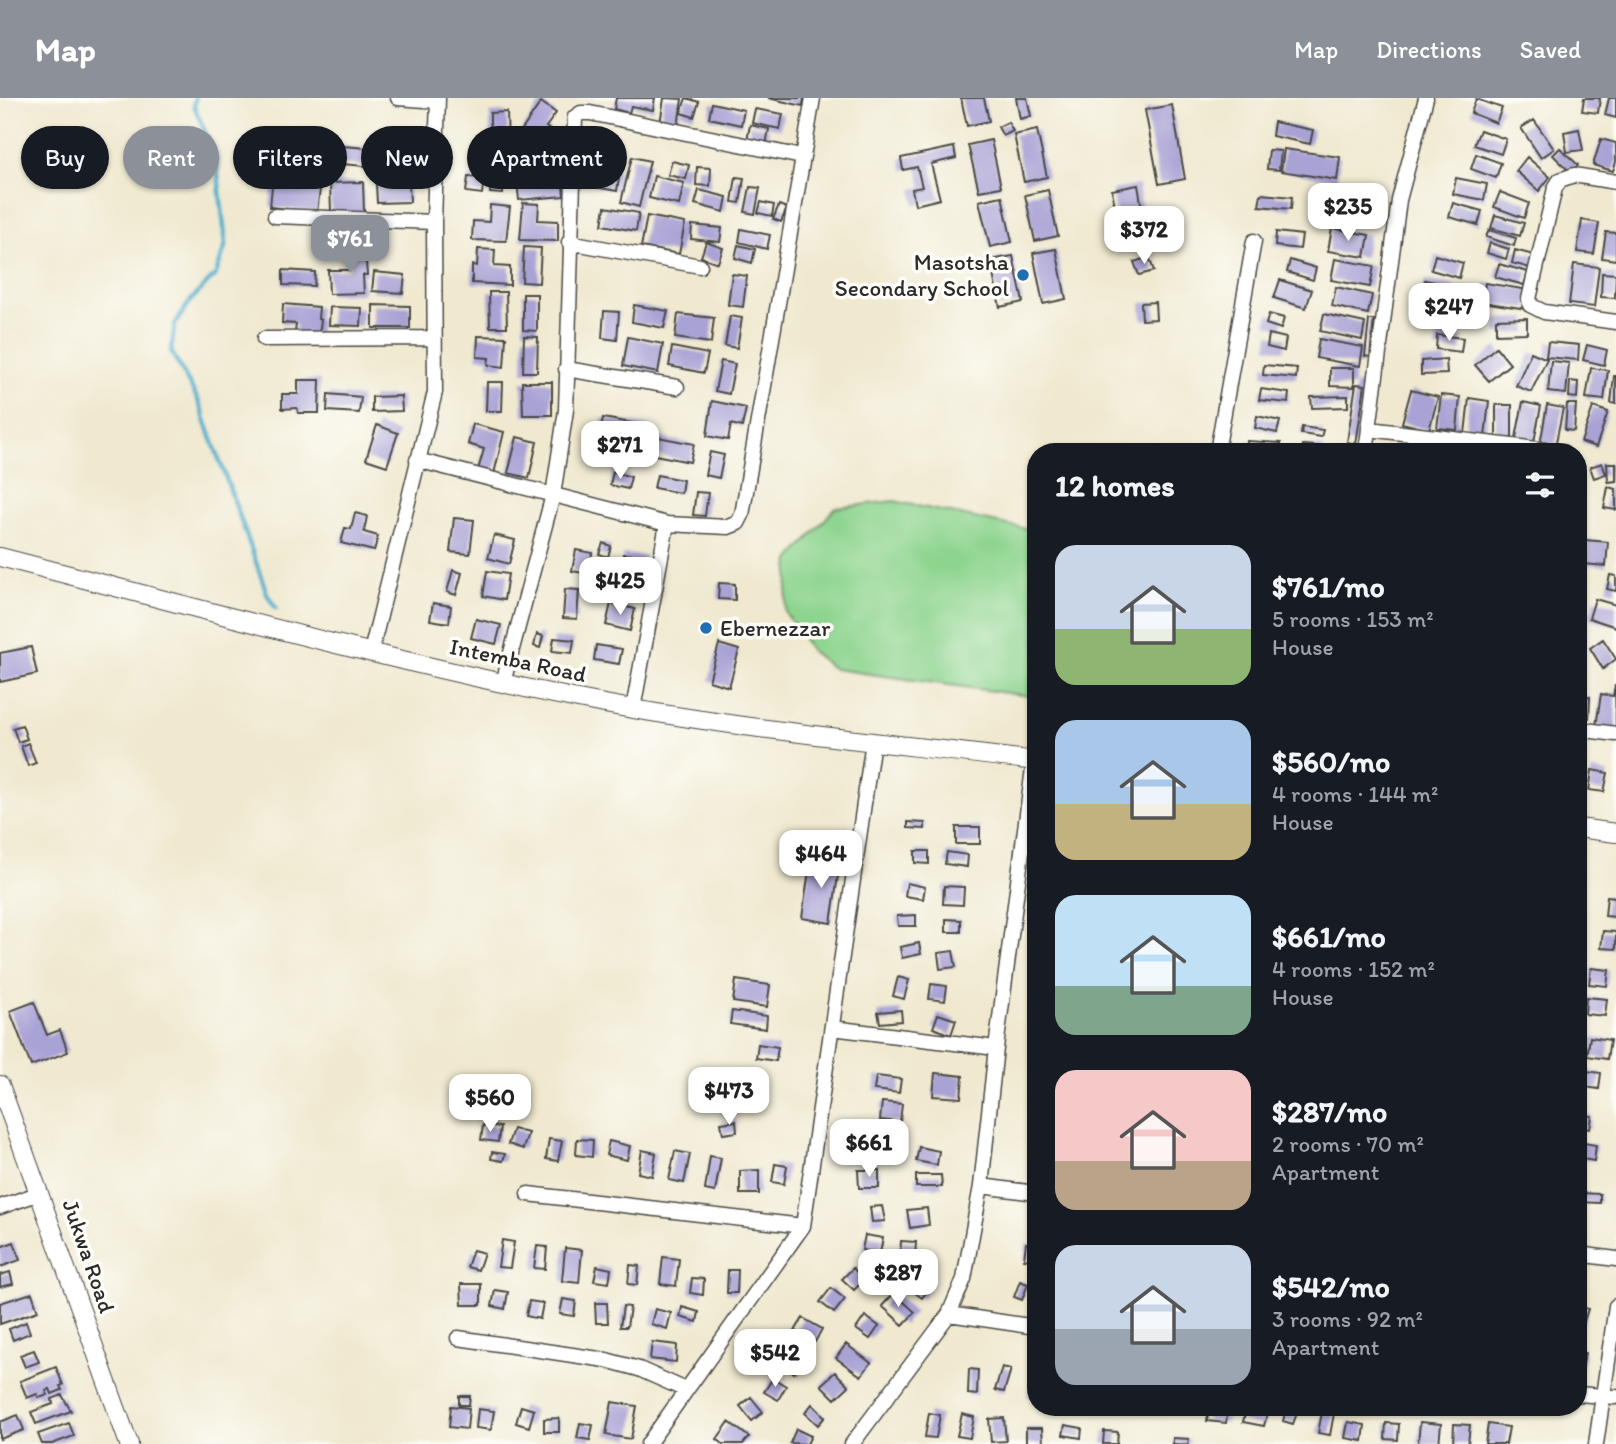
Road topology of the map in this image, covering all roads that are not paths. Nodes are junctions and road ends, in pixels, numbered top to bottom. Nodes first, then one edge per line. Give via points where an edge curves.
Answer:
1 (397, 98) edge
2 (813, 98) edge
3 (1426, 98) edge
4 (438, 100) edge
5 (802, 157) junction
6 (1616, 181) edge
7 (275, 216) dead end
8 (434, 222) junction
9 (1254, 241) dead end
10 (569, 242) junction
11 (700, 266) dead end
12 (1616, 322) edge
13 (433, 338) junction
14 (264, 339) dead end
15 (566, 369) junction
16 (677, 387) dead end
17 (1369, 429) junction
18 (1219, 443) edge
19 (1367, 443) edge
20 (1486, 443) edge
21 (417, 460) junction
22 (553, 495) junction
23 (667, 524) junction
24 (0, 557) edge
25 (371, 652) junction
26 (503, 683) junction
27 (633, 709) junction
28 (1587, 730) edge
29 (1616, 734) edge
30 (873, 741) junction
31 (1027, 760) edge
32 (1027, 820) edge
33 (1587, 829) edge
34 (1616, 833) edge
35 (832, 1028) junction
36 (996, 1048) junction
37 (0, 1085) edge
38 (981, 1186) junction
39 (1027, 1192) edge
40 (40, 1193) junction
41 (528, 1194) dead end
42 (0, 1207) edge
43 (803, 1226) junction
44 (1587, 1255) edge
45 (1616, 1259) edge
46 (1616, 1306) edge
47 (949, 1314) junction
48 (1027, 1326) edge
49 (457, 1338) dead end
50 (686, 1390) junction
51 (1587, 1395) edge
52 (1609, 1397) edge
53 (858, 1443) edge
54 (129, 1444) edge
55 (648, 1444) edge
56 (1596, 1444) edge

1 - 4 street
2 - 5 street
3 - 17 street via 1399,200
4 - 8 street
5 - 10 street via 581,113 574,124
5 - 23 street via 738,523 728,527
6 - 12 street via 1574,175 1560,180 1529,299 1530,305 1544,312
7 - 8 street
8 - 13 street
9 - 18 street
10 - 11 street
10 - 15 street
13 - 14 street
13 - 21 street via 435,392
15 - 16 street
15 - 22 street
17 - 19 street
17 - 20 street
21 - 22 street
21 - 25 street
22 - 23 street
22 - 26 street
23 - 27 street
24 - 25 street, Intemba Road
25 - 26 street, Intemba Road
26 - 27 street, Intemba Road
27 - 30 street, Intemba Road
28 - 29 street
30 - 31 street, Intemba Road
30 - 35 street
32 - 36 street
33 - 34 street
35 - 36 street
35 - 43 street
36 - 38 street
37 - 40 street, Jukwa Road
38 - 39 street
38 - 47 street via 964,1279
40 - 42 street
40 - 54 street, Jukwa Road
41 - 43 street
43 - 50 street
44 - 45 street
46 - 52 street
47 - 48 street
47 - 53 street
49 - 50 street via 606,1360 639,1368
50 - 55 street
51 - 52 street
52 - 56 street

